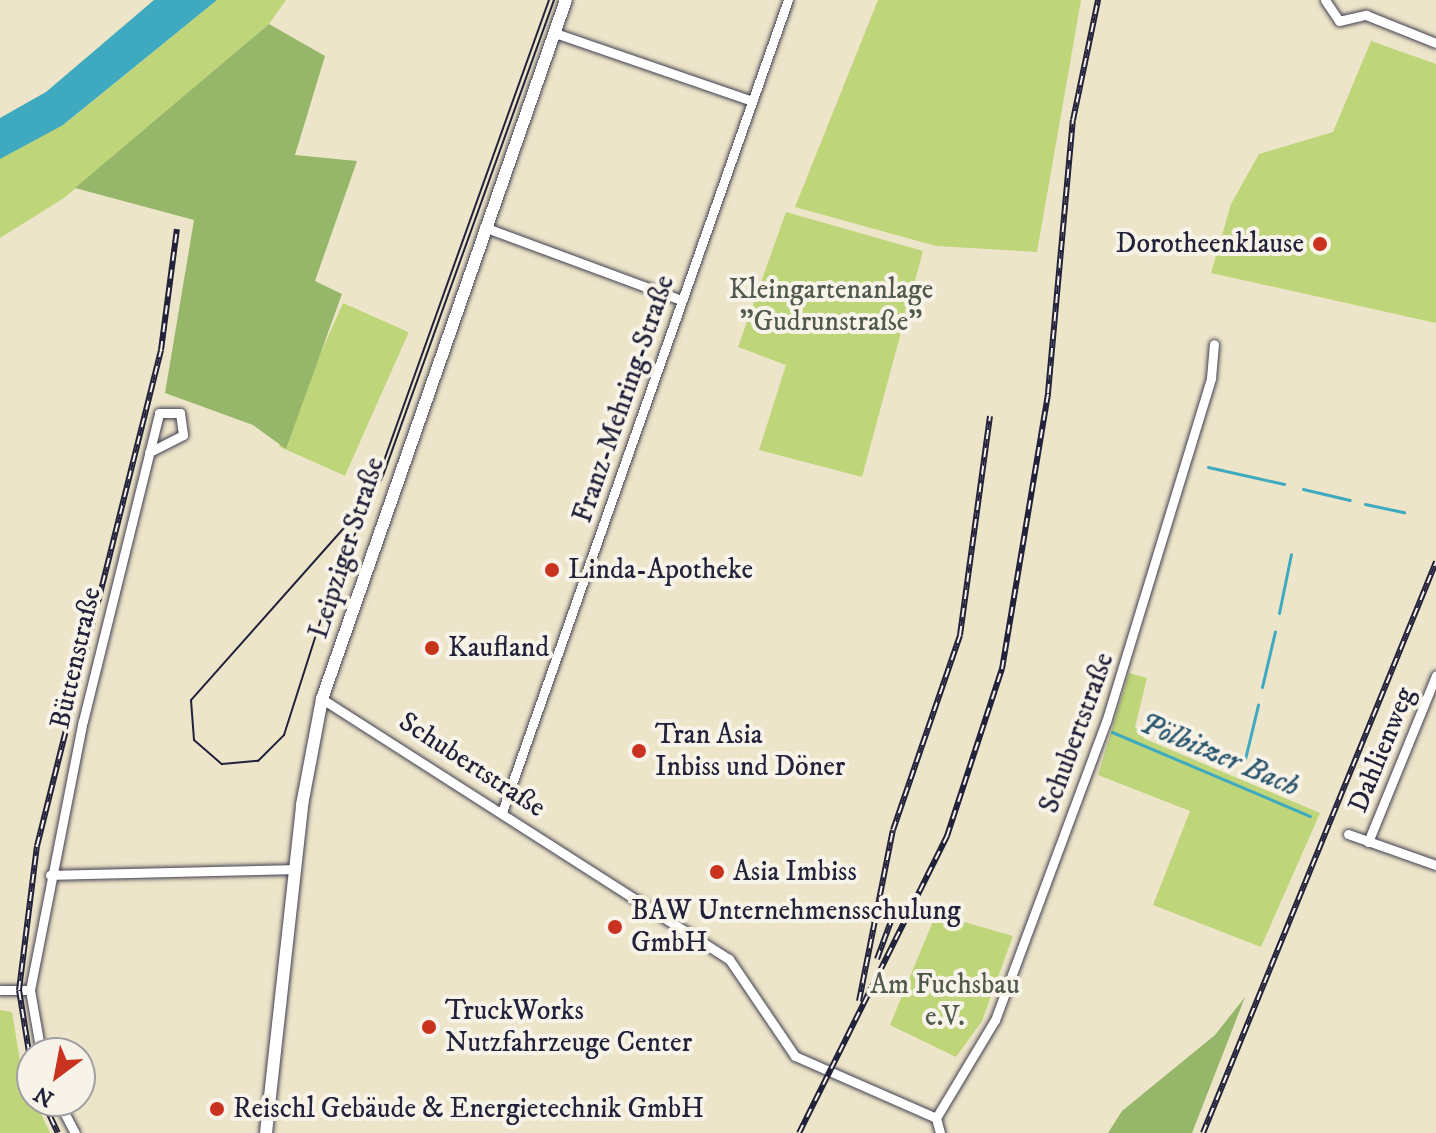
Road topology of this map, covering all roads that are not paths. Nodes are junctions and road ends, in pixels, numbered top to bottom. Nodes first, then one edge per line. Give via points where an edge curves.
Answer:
1 (566, 0) edge
2 (788, 0) edge
3 (1325, 0) edge
4 (555, 33) junction
5 (1436, 43) edge
6 (752, 101) junction
7 (484, 227) junction
8 (681, 300) junction
9 (1214, 344) dead end
10 (149, 452) junction
11 (1436, 675) edge
12 (322, 699) junction
13 (502, 812) junction
14 (1348, 834) dead end
15 (1368, 842) junction
16 (1436, 865) edge
17 (294, 869) junction
18 (50, 875) junction
19 (0, 990) edge
20 (30, 990) junction
21 (38, 1037) edge
22 (936, 1118) junction
23 (266, 1133) edge
24 (940, 1133) edge

1 - 4 street, Leipziger Straße
2 - 6 street, Franz-Mehring-Straße
3 - 5 street via 1339,21 1366,15
4 - 6 street
4 - 7 street, Leipziger Straße
6 - 8 street, Franz-Mehring-Straße
7 - 8 street
7 - 12 street, Leipziger Straße
8 - 13 street, Franz-Mehring-Straße
9 - 22 street, Schubertstraße via 1211,378 1106,722 995,1020
10 - 10 street, Büttenstraße via 159,413 180,413 183,435
10 - 18 street, Büttenstraße
11 - 15 street, Dahlienweg
12 - 13 street, Schubertstraße
12 - 17 street, Leipziger Straße
13 - 22 street, Schubertstraße via 729,959 795,1056
14 - 15 street
15 - 16 street
17 - 18 street
17 - 23 street, Leipziger Straße
18 - 20 street, Büttenstraße
19 - 20 street
20 - 21 street, Büttenstraße
22 - 24 street

